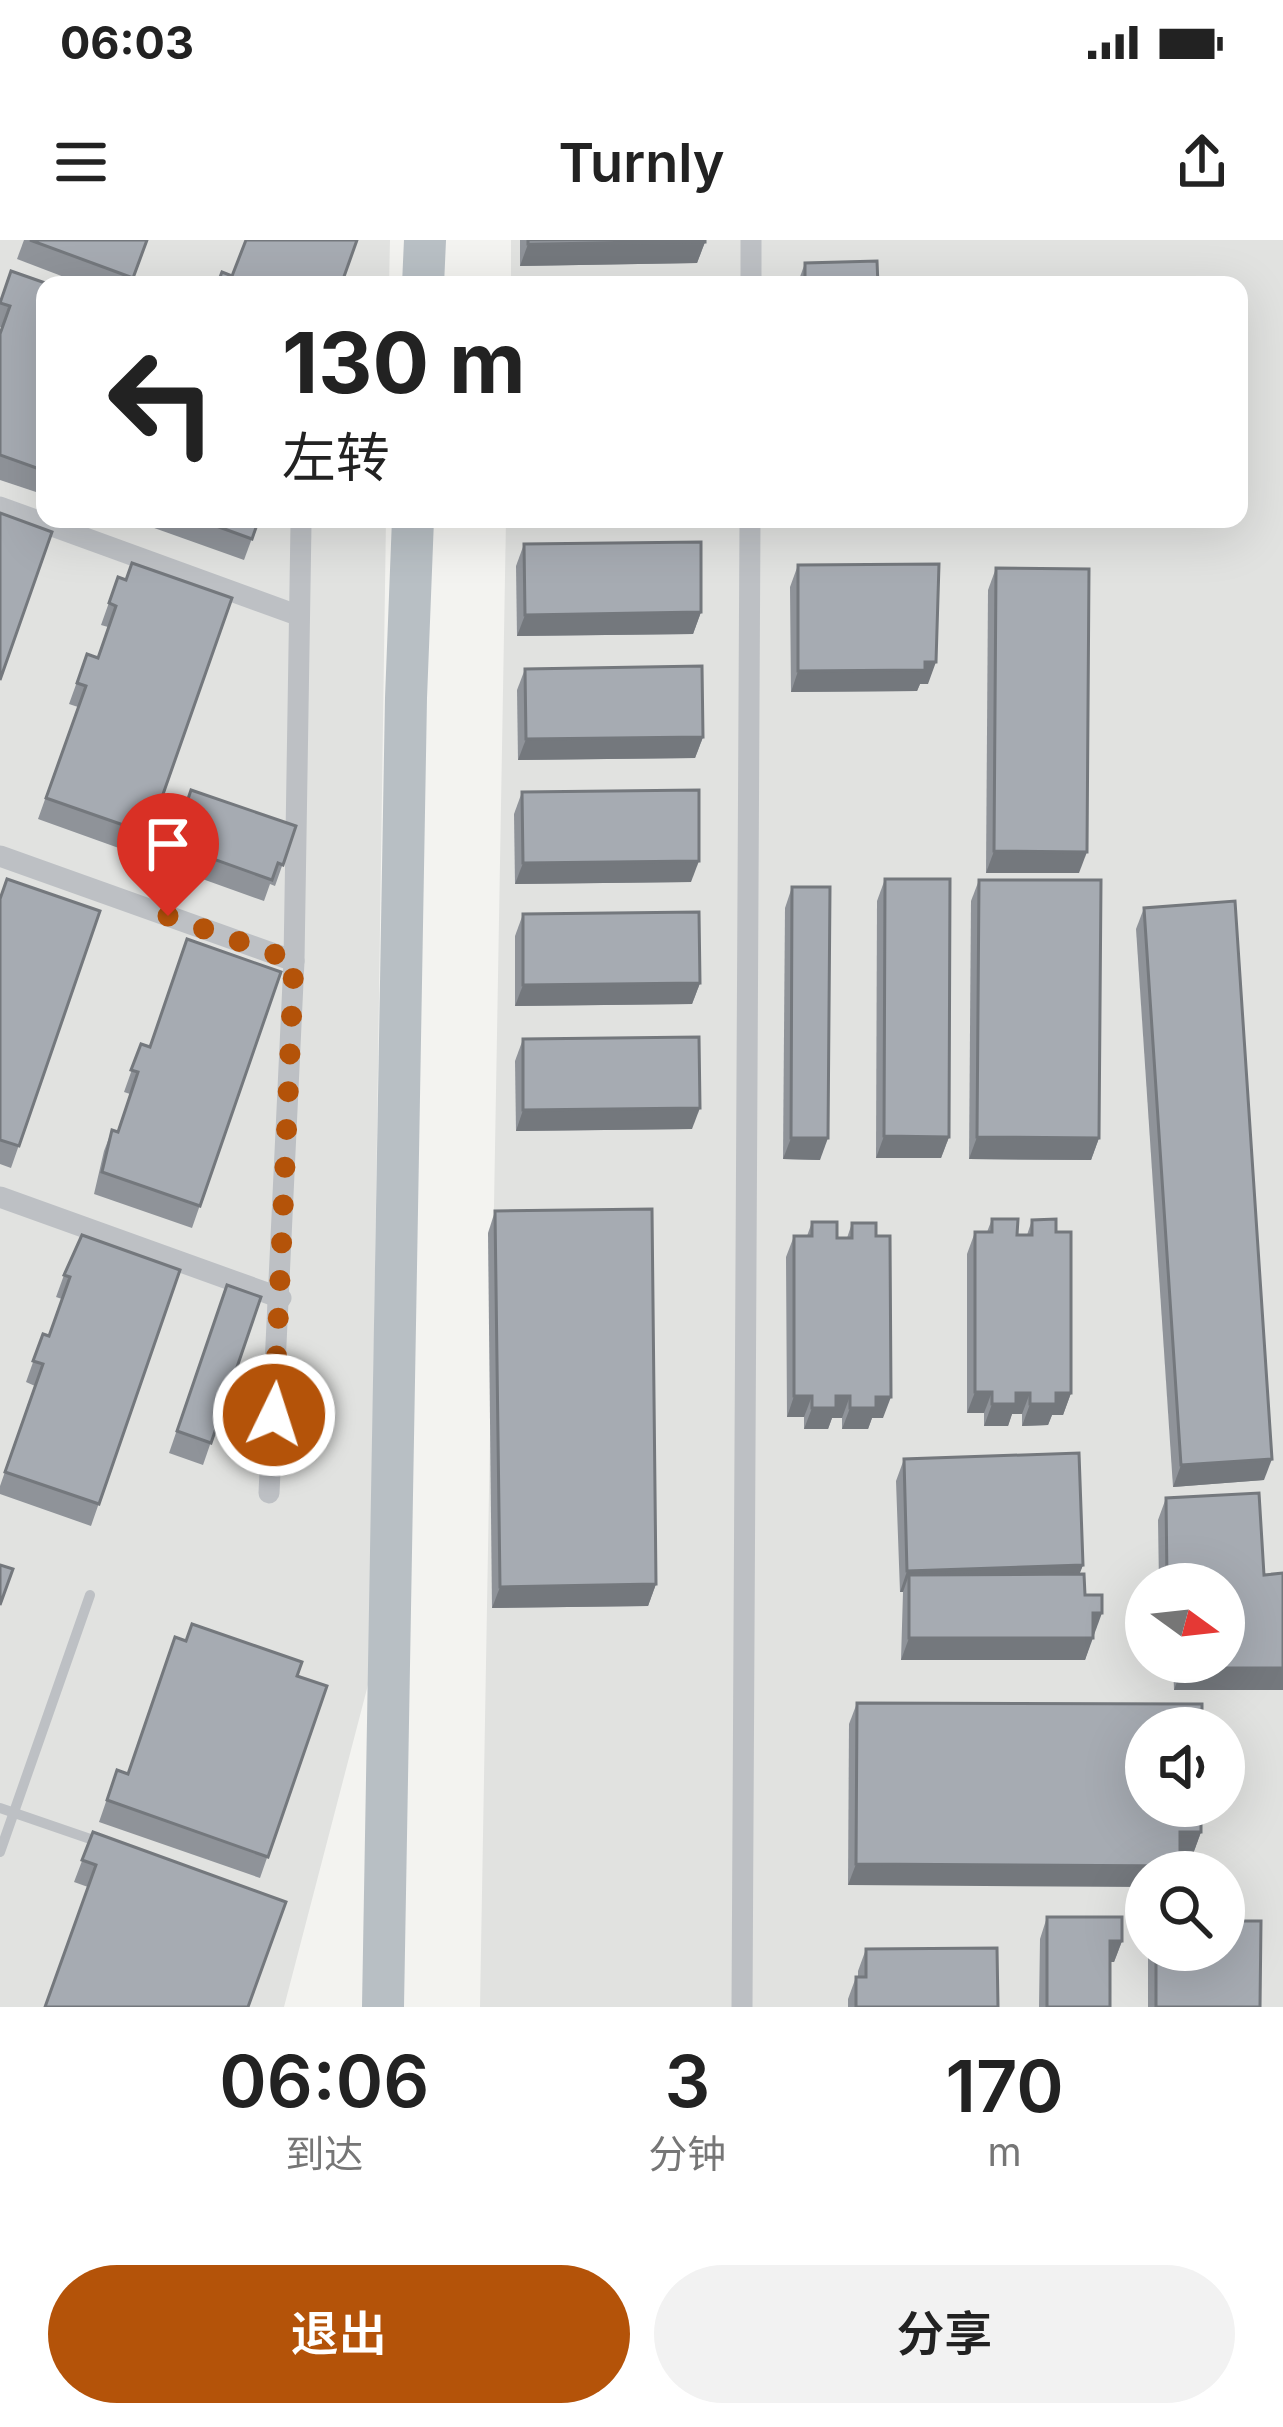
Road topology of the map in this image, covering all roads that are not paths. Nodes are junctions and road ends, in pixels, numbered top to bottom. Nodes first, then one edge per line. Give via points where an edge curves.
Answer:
1 (751, 240) edge
2 (751, 276) edge
3 (0, 507) edge
4 (36, 520) edge
5 (58, 528) edge
6 (301, 528) edge
7 (750, 528) edge
8 (297, 615) junction
9 (0, 856) edge
10 (294, 961) junction
11 (0, 1197) edge
12 (281, 1298) junction
13 (269, 1493) dead end
14 (90, 1595) dead end
15 (0, 1808) edge
16 (14, 1812) junction
17 (104, 1844) edge
18 (0, 1852) edge
19 (742, 2007) edge

1 - 2 street
3 - 4 street
5 - 8 street
6 - 8 street
7 - 19 street
8 - 10 street
9 - 10 street
10 - 12 street
11 - 12 street
12 - 13 street
14 - 16 lane
15 - 16 lane
16 - 17 lane
16 - 18 lane

